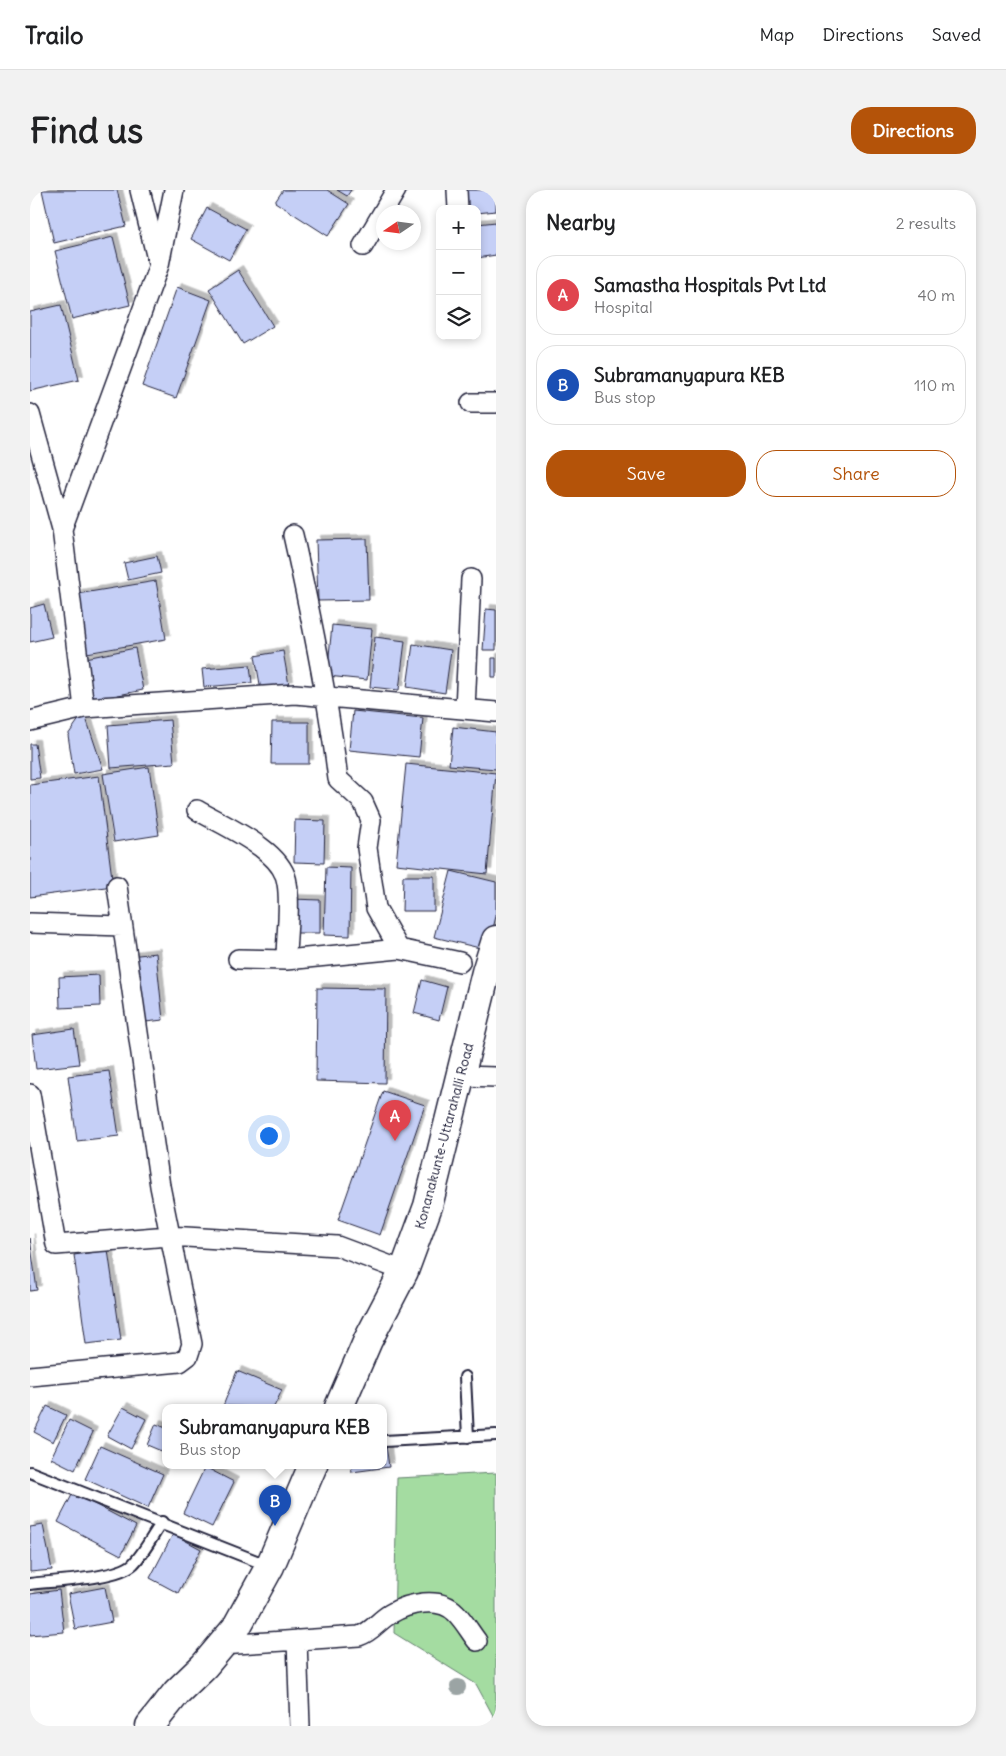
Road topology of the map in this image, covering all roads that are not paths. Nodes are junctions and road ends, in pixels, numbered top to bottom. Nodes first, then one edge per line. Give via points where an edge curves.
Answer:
1 (140, 190) edge
2 (174, 190) edge
3 (396, 190) edge
4 (456, 190) edge
5 (458, 205) edge
6 (363, 246) dead end
7 (159, 266) junction
8 (471, 402) dead end
9 (496, 403) edge
10 (30, 414) edge
11 (62, 529) junction
12 (293, 535) dead end
13 (471, 578) dead end
14 (325, 696) junction
15 (84, 708) junction
16 (465, 709) junction
17 (496, 712) edge
18 (30, 721) edge
19 (197, 810) dead end
20 (117, 886) dead end
21 (30, 923) edge
22 (122, 926) junction
23 (496, 940) edge
24 (399, 949) junction
25 (238, 959) dead end
26 (286, 960) junction
27 (460, 962) dead end
28 (461, 1076) junction
29 (496, 1077) edge
30 (30, 1094) edge
31 (169, 1236) junction
32 (404, 1271) junction
33 (30, 1376) edge
34 (465, 1376) dead end
35 (340, 1404) edge
36 (496, 1435) edge
37 (468, 1437) junction
38 (387, 1441) edge
39 (311, 1469) edge
40 (30, 1472) edge
41 (162, 1522) junction
42 (270, 1566) junction
43 (30, 1584) edge
44 (297, 1640) junction
45 (477, 1642) dead end
46 (222, 1645) junction
47 (150, 1726) edge
48 (300, 1726) edge

1 - 7 street
2 - 7 street
3 - 6 street
4 - 5 street
7 - 11 street
8 - 9 street
10 - 11 street
11 - 15 street
12 - 14 street
13 - 16 street
14 - 15 street via 295,694
14 - 16 street
14 - 24 street via 338,779 363,802 371,820 367,848 376,908
15 - 18 street
16 - 17 street
19 - 26 street via 266,851 281,866 287,883
20 - 22 street
21 - 22 street
22 - 31 street
23 - 28 main road, Konanakunte-Uttarahalli Road
24 - 26 street
24 - 27 street
25 - 26 street
28 - 29 street
28 - 32 main road, Konanakunte-Uttarahalli Road via 428,1206
30 - 31 street via 56,1245
31 - 32 street via 337,1246
31 - 33 street via 192,1344 188,1356 180,1362
32 - 35 main road, Konanakunte-Uttarahalli Road via 368,1340
34 - 37 lane
36 - 37 lane
37 - 38 lane
39 - 42 main road
40 - 41 lane
41 - 42 lane
41 - 43 lane via 133,1564 124,1570
42 - 46 main road via 236,1628
44 - 45 street via 359,1636 369,1633 388,1614 406,1605 430,1602 455,1611
44 - 46 street
44 - 48 street
46 - 47 main road

